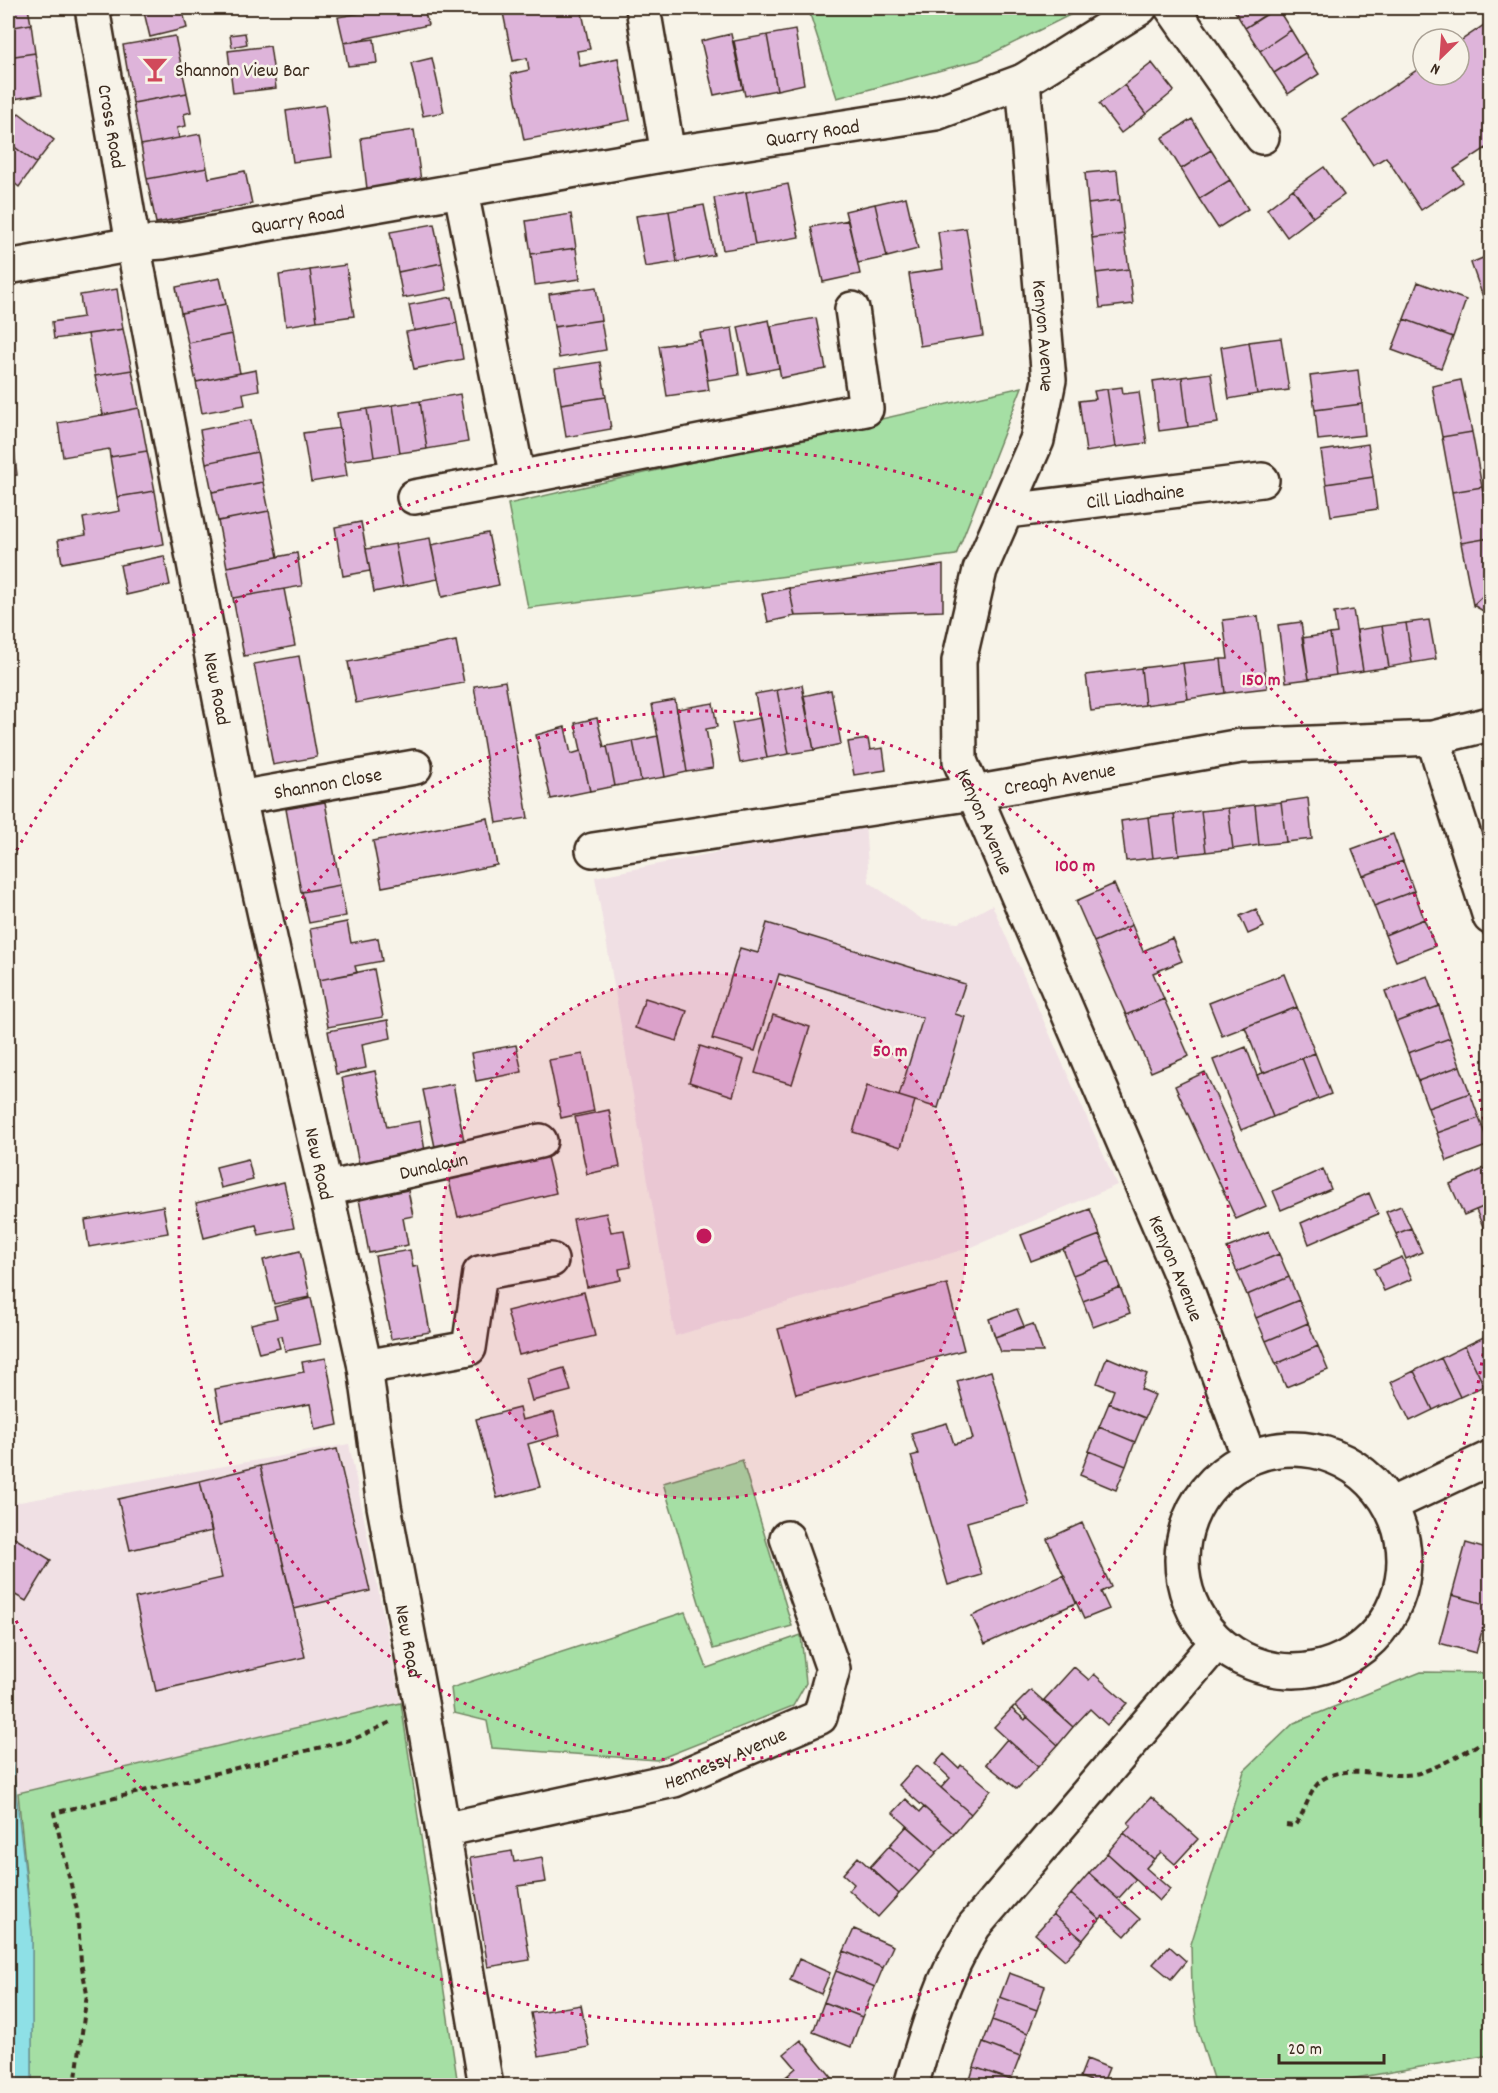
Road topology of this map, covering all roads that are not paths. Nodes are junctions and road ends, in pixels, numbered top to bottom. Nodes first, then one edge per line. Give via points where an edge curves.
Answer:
1 (92, 8) edge
2 (643, 8) edge
3 (1172, 8) edge
4 (1119, 13) edge
5 (1023, 81) junction
6 (1262, 137) dead end
7 (668, 154) junction
8 (461, 192) junction
9 (133, 244) junction
10 (8, 267) edge
11 (852, 309) dead end
12 (518, 478) junction
13 (1262, 480) dead end
14 (414, 497) dead end
15 (1006, 511) junction
16 (1491, 724) edge
17 (1433, 738) junction
18 (415, 767) dead end
19 (973, 793) junction
20 (239, 798) junction
21 (593, 850) dead end
22 (1491, 917) edge
23 (540, 1141) dead end
24 (326, 1190) junction
25 (551, 1260) dead end
26 (365, 1367) junction
27 (1249, 1457) junction
28 (1491, 1458) edge
29 (1390, 1504) junction
30 (787, 1538) dead end
31 (1217, 1642) junction
32 (443, 1830) junction
33 (486, 2085) edge
34 (911, 2085) edge

1 - 9 street, Cross Road
2 - 7 street
3 - 6 street
4 - 5 street, Quarry Road
5 - 7 street, Quarry Road via 936,113
5 - 15 street, Kenyon Avenue via 1049,381 1036,440
7 - 8 street, Quarry Road
8 - 9 street, Quarry Road
8 - 12 street
9 - 10 street, Quarry Road
9 - 20 street, New Road
11 - 12 street via 866,409
12 - 14 street
13 - 15 street, Cill Liadhaine
15 - 19 street, Kenyon Avenue via 980,570 959,661 960,761
16 - 17 street, Creagh Avenue
17 - 19 street, Creagh Avenue via 1241,746
17 - 22 street
18 - 20 street, Shannon Close
19 - 21 street, Creagh Avenue
19 - 27 street, Kenyon Avenue via 1185,1285
20 - 24 street, New Road
23 - 24 street, Dunalaun
24 - 26 street, New Road
25 - 26 street via 480,1273 469,1348
26 - 32 street, New Road via 384,1506
27 - 29 street via 1286,1448 1324,1452 1350,1464 1373,1482
27 - 31 street via 1220,1475 1198,1501 1185,1531 1181,1564 1187,1598 1199,1622
28 - 29 street
29 - 31 street via 1403,1539 1404,1575 1394,1610 1372,1639 1343,1660 1308,1671 1275,1670 1244,1661
30 - 32 street, Hennessy Avenue via 833,1669 820,1717 674,1780
31 - 34 street via 974,1926 956,1955 933,2008
32 - 33 street, New Road

